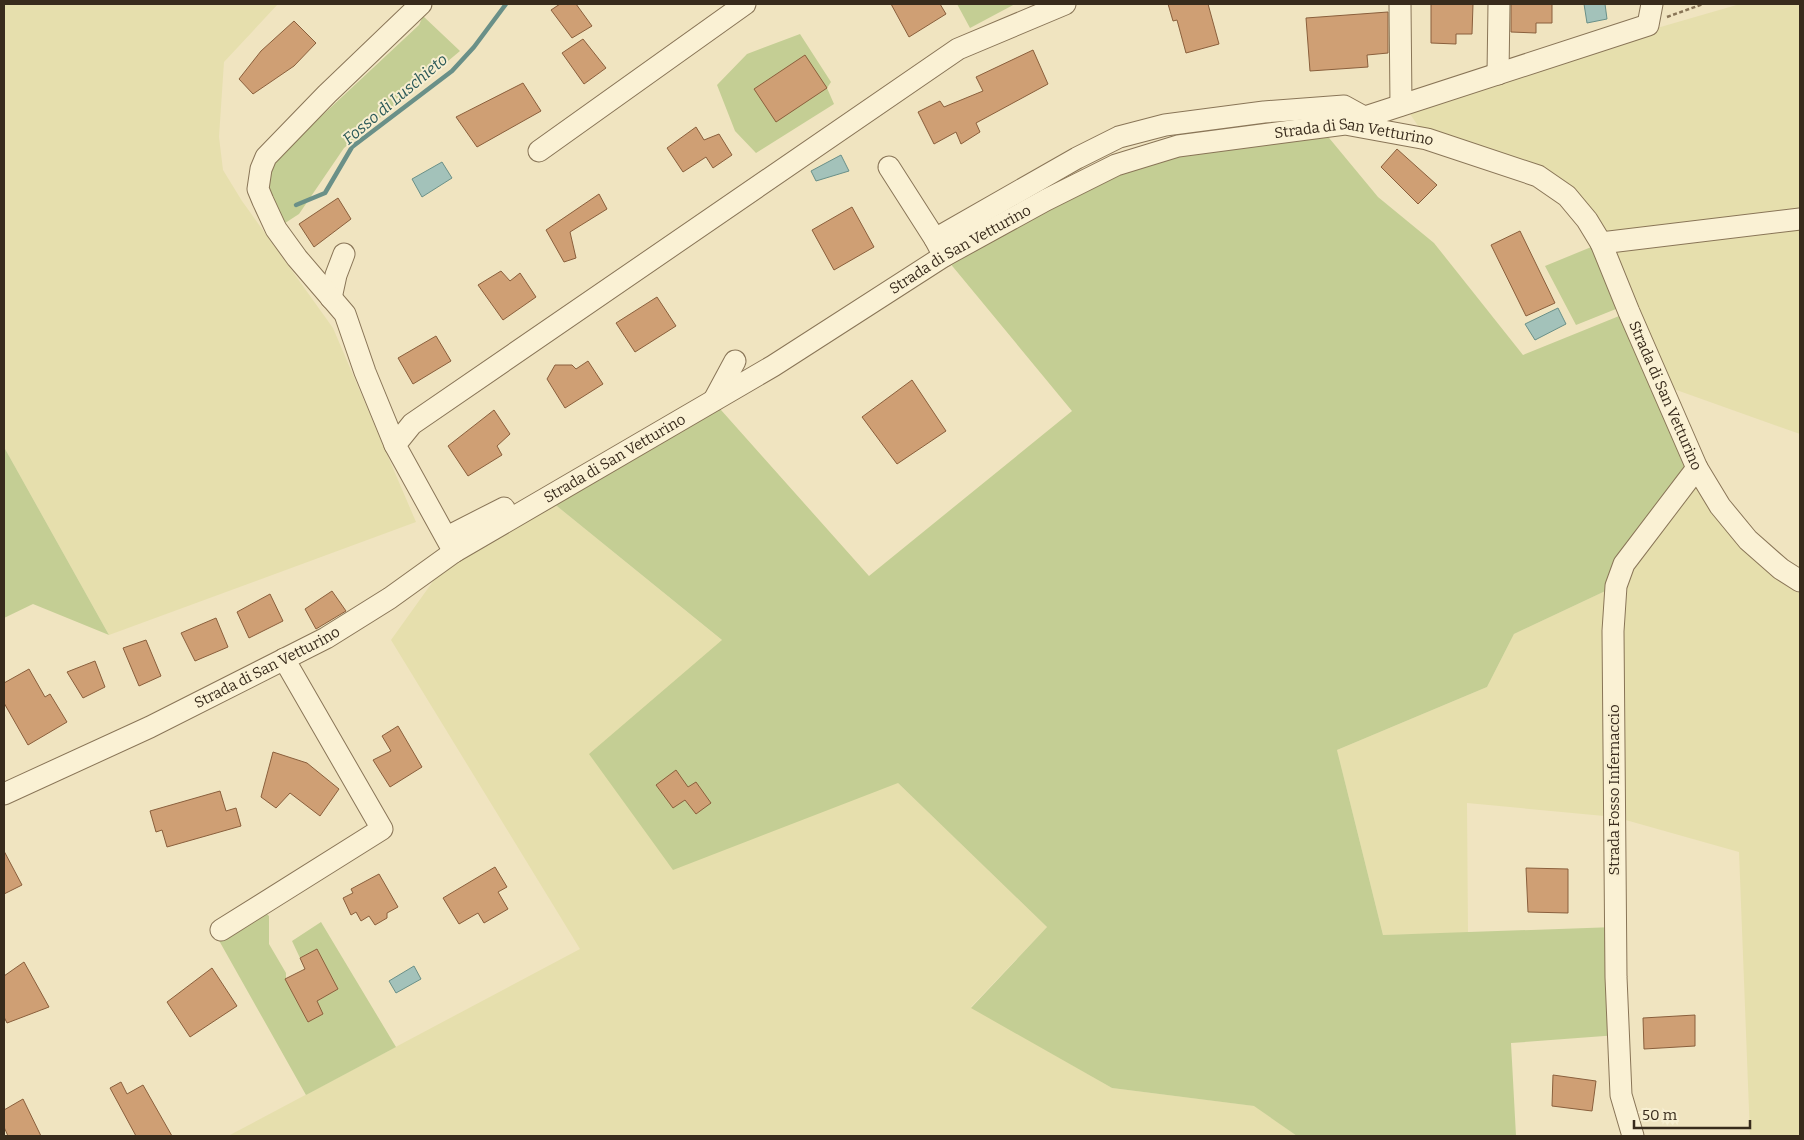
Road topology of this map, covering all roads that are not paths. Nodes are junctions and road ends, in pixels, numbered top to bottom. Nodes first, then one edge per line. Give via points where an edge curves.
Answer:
1 (421, 4) edge
2 (745, 4) edge
3 (1065, 4) edge
4 (1400, 4) edge
5 (1499, 4) edge
6 (1652, 4) edge
7 (1498, 74) junction
8 (1401, 106) junction
9 (1355, 120) junction
10 (539, 151) dead end
11 (889, 167) dead end
12 (1800, 220) edge
13 (1601, 243) junction
14 (939, 248) junction
15 (344, 254) dead end
16 (331, 298) junction
17 (734, 361) dead end
18 (713, 401) junction
19 (395, 445) junction
20 (1697, 468) junction
21 (451, 544) junction
22 (1800, 581) edge
23 (284, 659) junction
24 (4, 794) edge
25 (221, 930) dead end
26 (1633, 1136) edge

1 - 16 street via 286,135 266,157 261,169 258,189 276,229
2 - 10 street
3 - 19 street via 958,49 412,424
4 - 8 street
5 - 7 street
6 - 7 street via 1648,25
7 - 8 street
8 - 9 street
9 - 13 street, Strada di San Vetturino via 1427,139 1538,176 1567,196
9 - 14 street, Strada di San Vetturino via 1178,146 1116,165
11 - 14 street
12 - 13 street
13 - 20 street, Strada di San Vetturino
14 - 18 street, Strada di San Vetturino via 773,366
15 - 16 street
16 - 19 street via 345,314
17 - 18 street
18 - 21 street, Strada di San Vetturino
19 - 21 street
20 - 22 street, Strada di San Vetturino via 1720,506 1748,540
20 - 26 street, Strada Fosso Infernaccio via 1624,564 1616,586 1613,631 1616,977 1621,1095
21 - 23 street, Strada di San Vetturino via 390,598 326,638
23 - 24 street, Strada di San Vetturino via 150,727
23 - 25 street via 382,829

